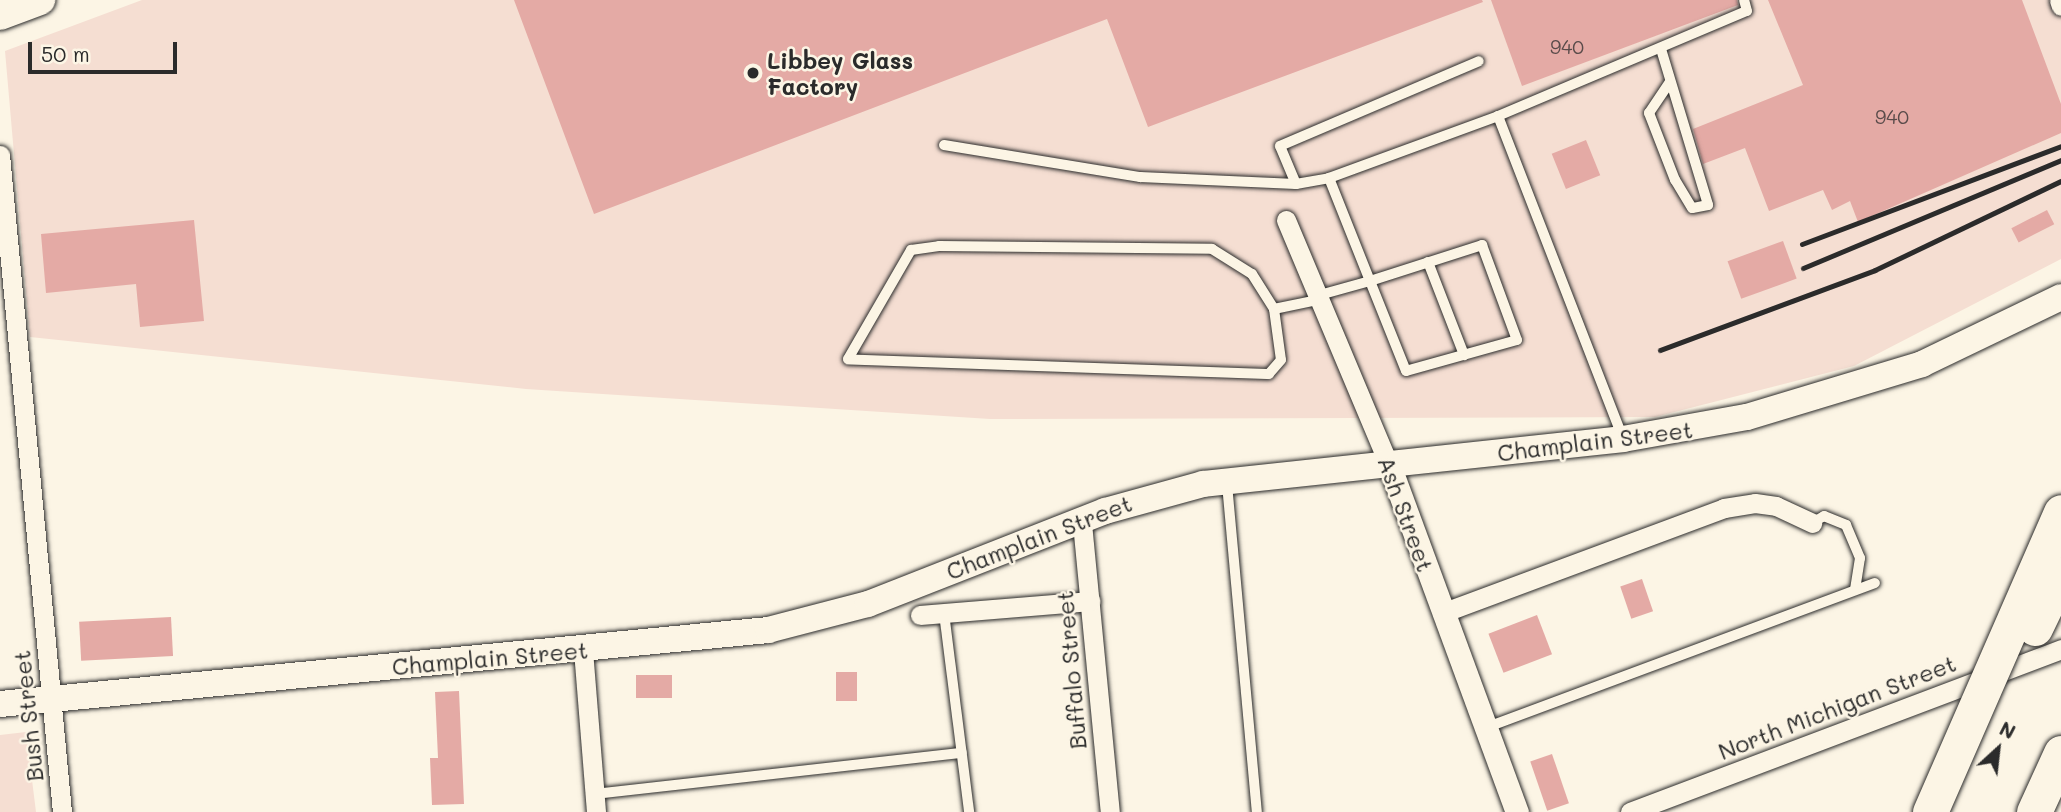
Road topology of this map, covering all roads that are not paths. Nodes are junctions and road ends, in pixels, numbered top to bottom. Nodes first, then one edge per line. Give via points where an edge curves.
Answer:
1 (40, 0) edge
2 (1744, 0) edge
3 (2059, 0) edge
4 (2061, 6) edge
5 (0, 15) edge
6 (1661, 49) junction
7 (1479, 61) dead end
8 (1669, 83) junction
9 (1498, 116) junction
10 (944, 145) dead end
11 (0, 155) edge
12 (1329, 178) junction
13 (1296, 184) junction
14 (1286, 220) dead end
15 (1428, 262) junction
16 (1370, 281) junction
17 (2061, 297) edge
18 (1317, 298) junction
19 (1274, 309) junction
20 (1464, 355) junction
21 (1623, 439) junction
22 (1390, 467) junction
23 (1227, 480) junction
24 (2061, 512) edge
25 (1082, 523) junction
26 (1812, 523) joint
27 (2061, 574) edge
28 (1875, 583) dead end
29 (1855, 590) junction
30 (1090, 601) junction
31 (944, 613) junction
32 (1442, 613) junction
33 (920, 615) dead end
34 (2061, 649) edge
35 (583, 650) junction
36 (51, 699) junction
37 (0, 704) edge
38 (1484, 728) junction
39 (962, 753) junction
40 (2061, 753) edge
41 (595, 803) edge
42 (1662, 806) edge
43 (62, 812) edge
44 (969, 812) edge
45 (1110, 812) edge
46 (1256, 812) edge
47 (1517, 812) edge
48 (1630, 812) edge
49 (1930, 812) edge
50 (1946, 812) edge
51 (2034, 812) edge

1 - 5 main road
2 - 6 lane via 1747,11
3 - 4 street
6 - 8 lane
6 - 9 lane
7 - 13 lane via 1280,146
8 - 8 lane via 1671,91 1708,205 1692,208 1675,180 1649,113
9 - 12 lane
9 - 21 lane
10 - 13 lane via 1140,177
11 - 36 street, Bush Street
12 - 13 lane
12 - 16 lane
14 - 18 street, Ash Street
15 - 16 lane
15 - 20 lane
15 - 20 lane via 1482,245 1517,340
16 - 18 lane
16 - 20 lane via 1406,371
17 - 21 main road, Champlain Street via 1922,365 1815,400 1701,428
18 - 19 lane
18 - 22 street, Ash Street
19 - 19 lane via 1252,274 1212,249 939,246 911,250 848,359 1269,374 1281,360
21 - 22 main road, Champlain Street
22 - 23 main road, Champlain Street
22 - 32 street, Ash Street
23 - 25 main road, Champlain Street via 1142,498
23 - 46 lane
24 - 49 highway, bridge
25 - 30 street, Buffalo Street
25 - 35 main road, Champlain Street via 825,617 768,630
26 - 29 lane via 1824,516 1846,525 1860,558
26 - 32 street via 1776,506 1755,503 1724,508
27 - 50 highway, bridge
28 - 29 lane
29 - 38 lane
30 - 31 street, Champlain Street
30 - 45 street, Buffalo Street
31 - 33 street, Champlain Street
31 - 39 lane
32 - 38 street, Ash Street
34 - 42 street, North Michigan Street
35 - 36 main road, Champlain Street
35 - 41 street
36 - 37 main road, Champlain Street
36 - 43 street, Bush Street
38 - 47 street, Ash Street
39 - 41 lane
39 - 44 lane
40 - 51 highway
42 - 48 street, North Michigan Street

